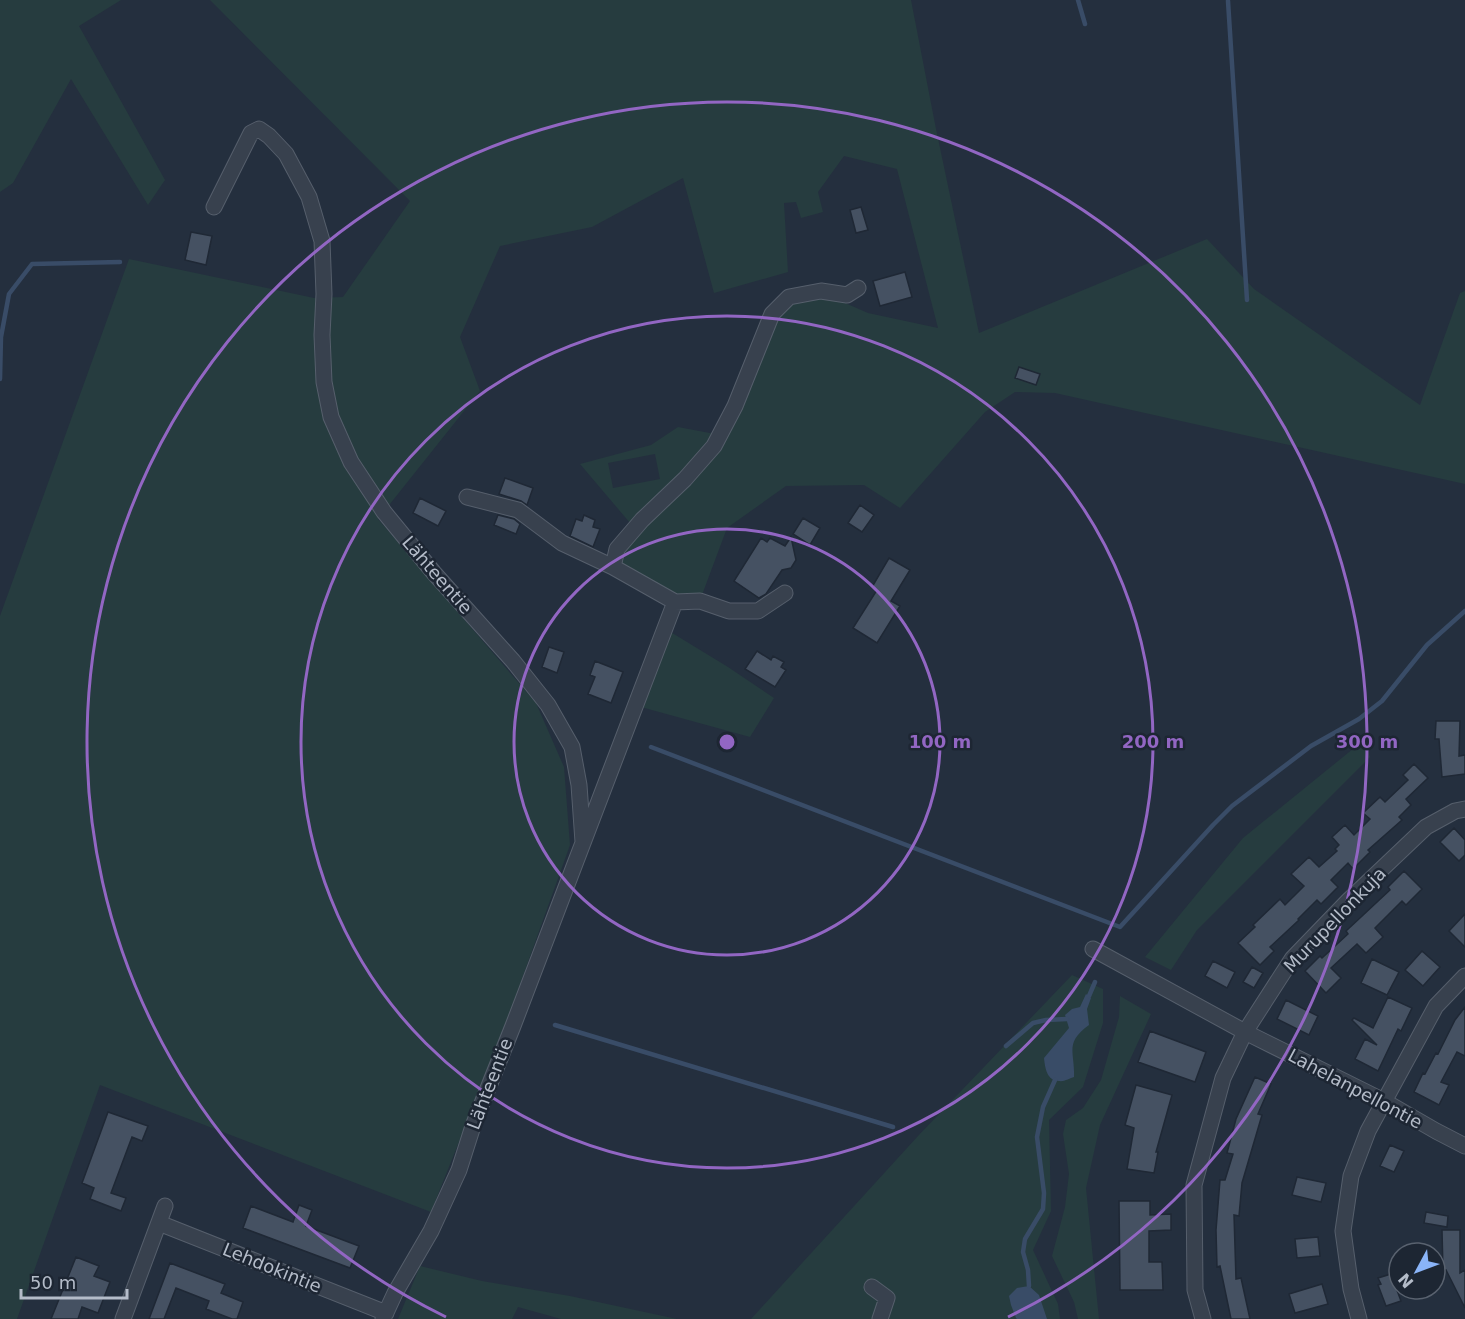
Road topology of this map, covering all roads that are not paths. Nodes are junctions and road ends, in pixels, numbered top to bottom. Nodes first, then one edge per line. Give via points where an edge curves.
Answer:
1 (214, 207) dead end
2 (858, 288) dead end
3 (467, 497) dead end
4 (613, 567) junction
5 (784, 593) dead end
6 (675, 602) junction
7 (1465, 809) edge
8 (583, 842) junction
9 (1093, 949) dead end
10 (1465, 976) edge
11 (1245, 1032) junction
12 (1384, 1101) junction
13 (1465, 1146) edge
14 (165, 1206) dead end
15 (159, 1223) junction
16 (872, 1287) dead end
17 (385, 1316) edge
18 (123, 1319) edge
19 (880, 1319) edge
20 (1203, 1319) edge
21 (1359, 1319) edge

1 - 8 street, Lähteentie via 251,133 259,129 286,154 309,197 322,240 324,382 331,417 351,462 384,512 548,705 572,747
2 - 4 street via 847,295 821,291 789,297 772,314 735,406 714,446 617,549
3 - 4 street via 518,510 562,543
4 - 6 street
5 - 6 street via 758,611 729,611 700,601
6 - 8 street, Lähteentie
7 - 11 street, Murupellonkuja via 1426,827 1348,902 1292,959
8 - 17 street, Lähteentie via 459,1170
9 - 11 street
10 - 12 street via 1436,1006
11 - 12 street, Lahelanpellontie
11 - 20 street, Murupellonkuja via 1223,1078 1194,1185 1195,1290
12 - 13 street, Lahelanpellontie
12 - 21 street via 1351,1176 1343,1231
14 - 15 street
15 - 17 street, Lehdokintie
15 - 18 street
16 - 19 street via 887,1298

